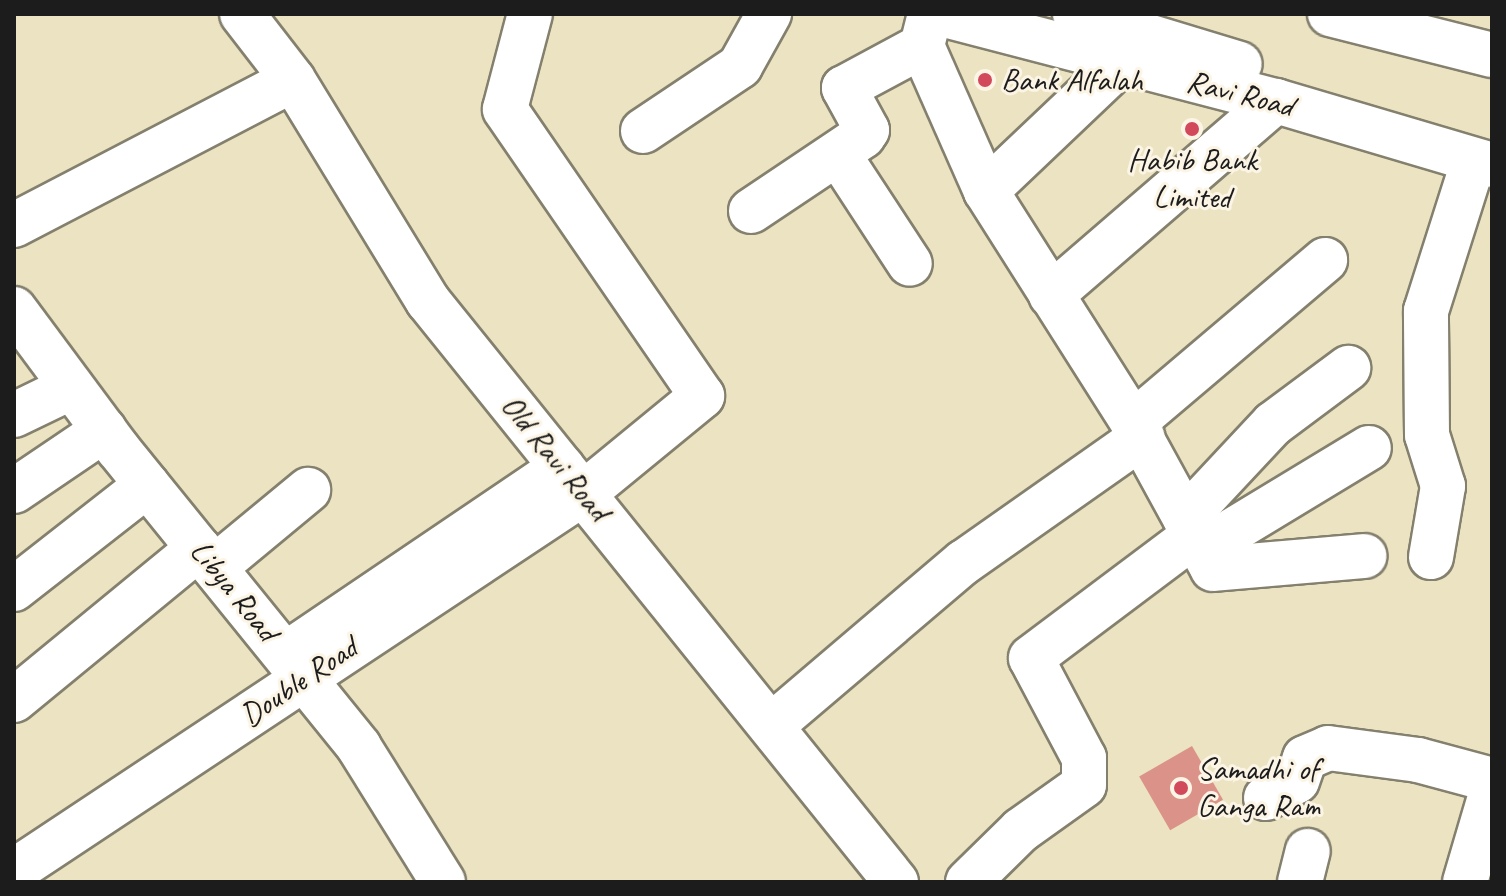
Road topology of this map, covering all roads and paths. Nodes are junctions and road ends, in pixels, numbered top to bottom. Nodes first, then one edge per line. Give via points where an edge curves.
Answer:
1 (242, 14) edge
2 (530, 14) edge
3 (769, 14) edge
4 (1075, 14) edge
5 (1330, 14) edge
6 (931, 25) edge
7 (1492, 55) edge
8 (1120, 64) junction
9 (293, 80) junction
10 (1276, 101) junction
11 (643, 131) dead end
12 (838, 154) junction
13 (1486, 154) edge
14 (986, 191) junction
15 (751, 211) dead end
16 (14, 225) edge
17 (1325, 260) dead end
18 (910, 264) dead end
19 (1051, 295) junction
20 (14, 309) edge
21 (1348, 368) dead end
22 (72, 387) junction
23 (14, 415) edge
24 (104, 430) junction
25 (1137, 430) junction
26 (1369, 448) dead end
27 (573, 480) junction
28 (147, 485) junction
29 (308, 490) dead end
30 (14, 491) edge
31 (1194, 534) junction
32 (1364, 556) dead end
33 (1431, 557) dead end
34 (207, 558) junction
35 (14, 589) edge
36 (295, 666) junction
37 (14, 700) edge
38 (771, 726) junction
39 (1492, 780) edge
40 (1492, 790) edge
41 (1266, 798) dead end
42 (23, 858) edge
43 (443, 882) edge
44 (894, 882) edge
45 (968, 882) edge
46 (1465, 882) edge

1 - 9 street, Old Ravi Road
2 - 27 street, Double Road via 505,109 702,396
3 - 11 street via 740,66
4 - 13 street
5 - 7 street
6 - 8 street, Ravi Road
6 - 12 street via 844,88 867,130
6 - 14 street
8 - 10 street, Ravi Road
8 - 14 street
9 - 16 street
9 - 27 street, Old Ravi Road via 428,301
10 - 13 street, Ravi Road
10 - 19 street
12 - 15 street
12 - 18 street
13 - 33 street via 1426,311 1427,435 1443,486
14 - 19 street
17 - 25 street
19 - 25 street
20 - 22 street, Libya Road
21 - 31 street via 1273,424
22 - 23 street
22 - 24 street, Libya Road
24 - 28 street, Libya Road
24 - 30 street
25 - 31 street
25 - 38 street via 964,562
26 - 31 street
27 - 36 street, Double Road
27 - 38 street, Old Ravi Road
28 - 34 street, Libya Road
28 - 35 street
29 - 34 street
31 - 32 street via 1213,569
31 - 45 street via 1031,658 1084,758 1084,785 1021,830
34 - 36 street, Libya Road
34 - 37 street
36 - 42 street, Double Road
36 - 43 street, Libya Road via 359,747
38 - 44 street, Old Ravi Road
39 - 41 street via 1418,760 1328,748 1305,758 1297,781
40 - 46 street

